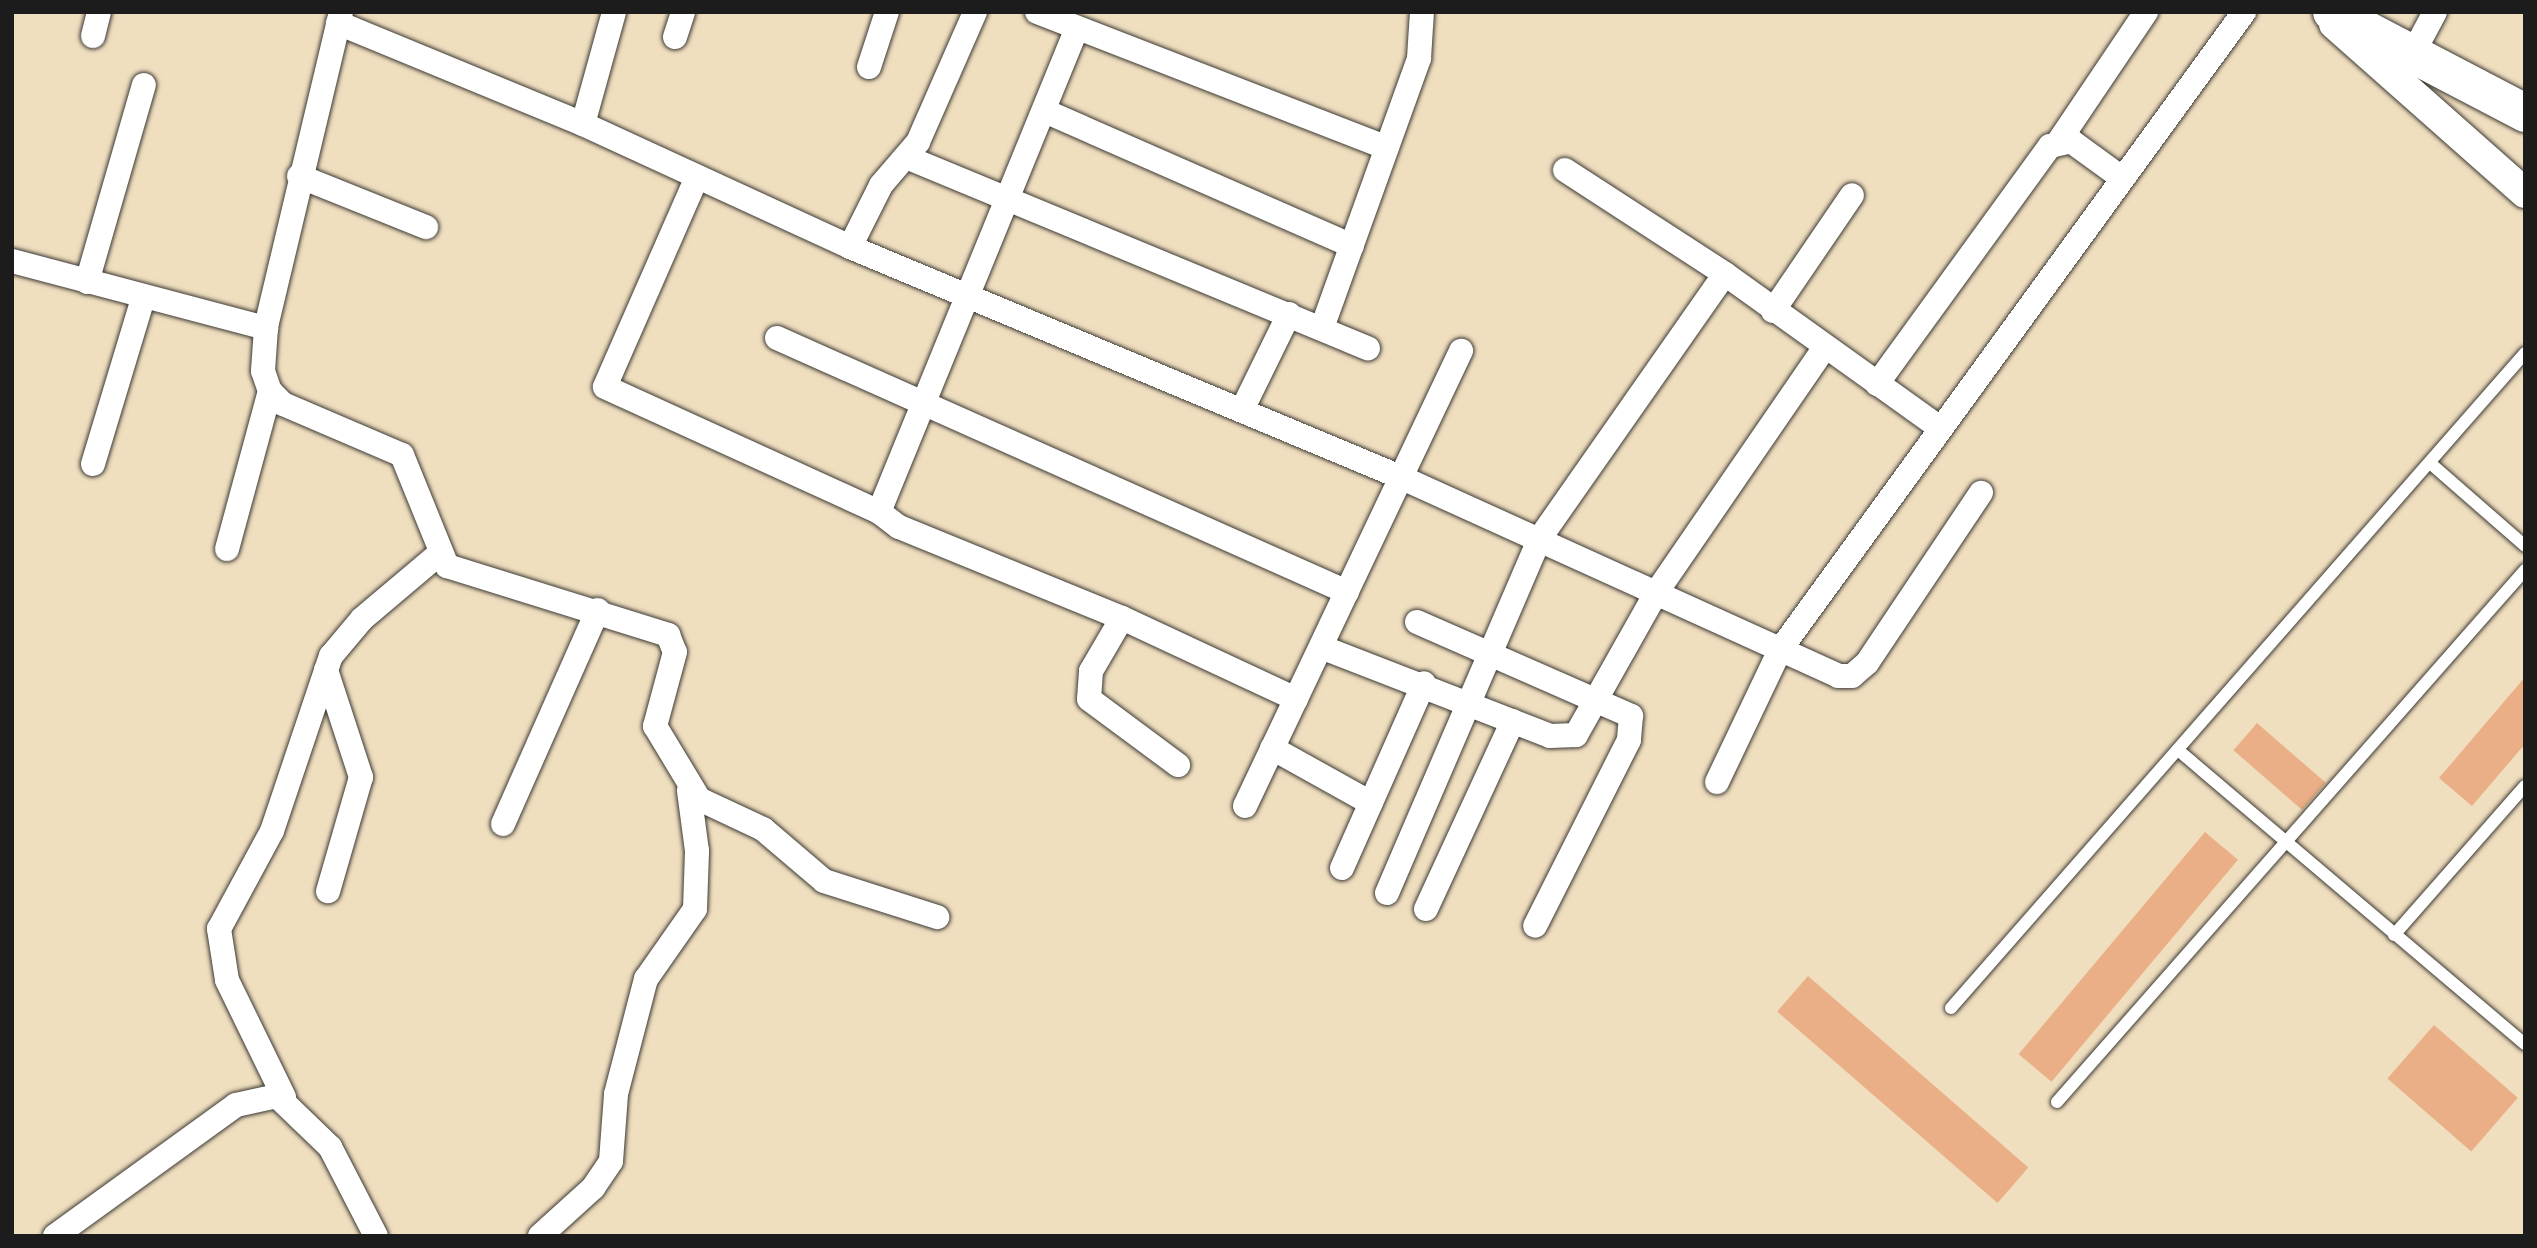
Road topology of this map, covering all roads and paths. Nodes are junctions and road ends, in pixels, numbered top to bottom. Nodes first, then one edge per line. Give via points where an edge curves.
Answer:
1 (99, 12) edge
2 (614, 12) edge
3 (683, 12) edge
4 (887, 12) edge
5 (975, 12) edge
6 (1037, 12) edge
7 (1422, 12) edge
8 (2146, 12) edge
9 (2244, 12) edge
10 (2320, 12) edge
11 (2332, 12) edge
12 (2435, 12) edge
13 (339, 18) edge
14 (1077, 28) junction
15 (93, 36) dead end
16 (675, 37) dead end
17 (2411, 57) junction
18 (869, 67) dead end
19 (144, 85) dead end
20 (2523, 108) edge
21 (1047, 112) junction
22 (583, 124) junction
23 (2059, 141) junction
24 (1387, 148) junction
25 (906, 157) junction
26 (1565, 170) dead end
27 (299, 176) junction
28 (697, 177) junction
29 (2122, 178) junction
30 (2525, 193) edge
31 (1852, 195) dead end
32 (1011, 200) junction
33 (426, 228) dead end
34 (1352, 246) junction
35 (850, 247) junction
36 (12, 261) edge
37 (1725, 274) junction
38 (87, 282) junction
39 (970, 296) junction
40 (143, 299) junction
41 (1773, 311) junction
42 (1289, 314) junction
43 (266, 328) junction
44 (1322, 328) junction
45 (777, 338) dead end
46 (1368, 348) dead end
47 (1825, 348) junction
48 (1461, 351) dead end
49 (2525, 353) edge
50 (1877, 384) junction
51 (270, 391) junction
52 (922, 402) junction
53 (1241, 410) junction
54 (1940, 428) junction
55 (2430, 463) junction
56 (93, 464) dead end
57 (1398, 476) junction
58 (1981, 493) dead end
59 (879, 512) junction
60 (1540, 538) junction
61 (2525, 546) edge
62 (226, 549) dead end
63 (439, 554) junction
64 (2525, 570) edge
65 (1347, 592) junction
66 (1656, 593) junction
67 (598, 610) junction
68 (1122, 618) junction
69 (1417, 622) dead end
70 (1321, 647) junction
71 (1780, 650) junction
72 (1491, 654) junction
73 (326, 670) junction
74 (1424, 683) junction
75 (1296, 699) junction
76 (1601, 699) junction
77 (1470, 703) junction
78 (1513, 721) junction
79 (1272, 748) junction
80 (2178, 750) junction
81 (1178, 765) dead end
82 (1717, 782) dead end
83 (2525, 786) edge
84 (689, 791) junction
85 (1371, 803) junction
86 (1245, 806) dead end
87 (503, 824) dead end
88 (2283, 844) junction
89 (1342, 868) dead end
90 (328, 891) dead end
91 (1387, 893) dead end
92 (1426, 909) dead end
93 (937, 916) dead end
94 (1535, 926) dead end
95 (2394, 935) junction
96 (1951, 1008) dead end
97 (2525, 1044) edge
98 (276, 1096) junction
99 (2057, 1102) dead end
100 (55, 1236) edge
101 (376, 1236) edge
102 (540, 1236) edge

1 - 15 street
2 - 22 street
3 - 16 street
4 - 18 street
5 - 25 street
6 - 14 street
7 - 24 street via 1419,58
8 - 23 street
9 - 29 street
10 - 30 street
11 - 17 main road
12 - 17 street
13 - 22 street
13 - 27 street
14 - 21 street
14 - 24 street
17 - 20 main road
19 - 38 street
21 - 32 street
21 - 34 street
22 - 28 street
23 - 29 street via 2084,148
23 - 50 street
24 - 34 street
25 - 32 street
25 - 35 street via 881,185
26 - 37 street
27 - 33 street
27 - 43 street
28 - 35 street
28 - 59 street via 605,375 605,387
29 - 54 street
31 - 41 street
32 - 39 street
32 - 42 street
34 - 44 street
35 - 39 street
36 - 38 street
37 - 41 street
37 - 60 street
38 - 40 street
39 - 52 street
39 - 53 street
40 - 43 street
40 - 56 street
41 - 47 street
42 - 44 street
42 - 53 street
43 - 51 street via 263,371
44 - 46 street
45 - 52 street
47 - 50 street
47 - 66 street
48 - 57 street
49 - 55 lane
50 - 54 street
51 - 62 street
51 - 63 street via 283,404 402,455 412,467
52 - 59 street
52 - 65 street
53 - 57 street
54 - 71 street
55 - 61 lane
55 - 80 lane
57 - 60 street
57 - 65 street
58 - 71 street via 1867,663 1852,676 1838,676
59 - 68 street via 900,527
60 - 66 street
60 - 72 street
63 - 67 street via 457,572
63 - 73 street via 344,635
64 - 88 lane
65 - 70 street
66 - 71 street
66 - 76 street
67 - 84 street via 657,628 673,644 655,726
67 - 87 street
68 - 75 street
68 - 81 street via 1091,671 1089,699
69 - 72 street
70 - 74 street
70 - 75 street
71 - 82 street
72 - 76 street
72 - 77 street
73 - 90 street via 361,777
73 - 98 street via 272,831 219,929 227,980
74 - 77 street
74 - 85 street
75 - 79 street
76 - 78 street via 1576,735 1550,736
76 - 94 street via 1630,716 1629,740
77 - 78 street
77 - 91 street
78 - 92 street
79 - 85 street
79 - 86 street
80 - 88 lane
80 - 96 lane
83 - 95 lane
84 - 93 street via 763,829 824,881
84 - 102 street via 698,861 695,909 646,979 616,1094 611,1161 593,1188
85 - 89 street
88 - 95 lane
88 - 99 lane
95 - 97 lane
98 - 100 street via 226,1112
98 - 101 street via 330,1147

